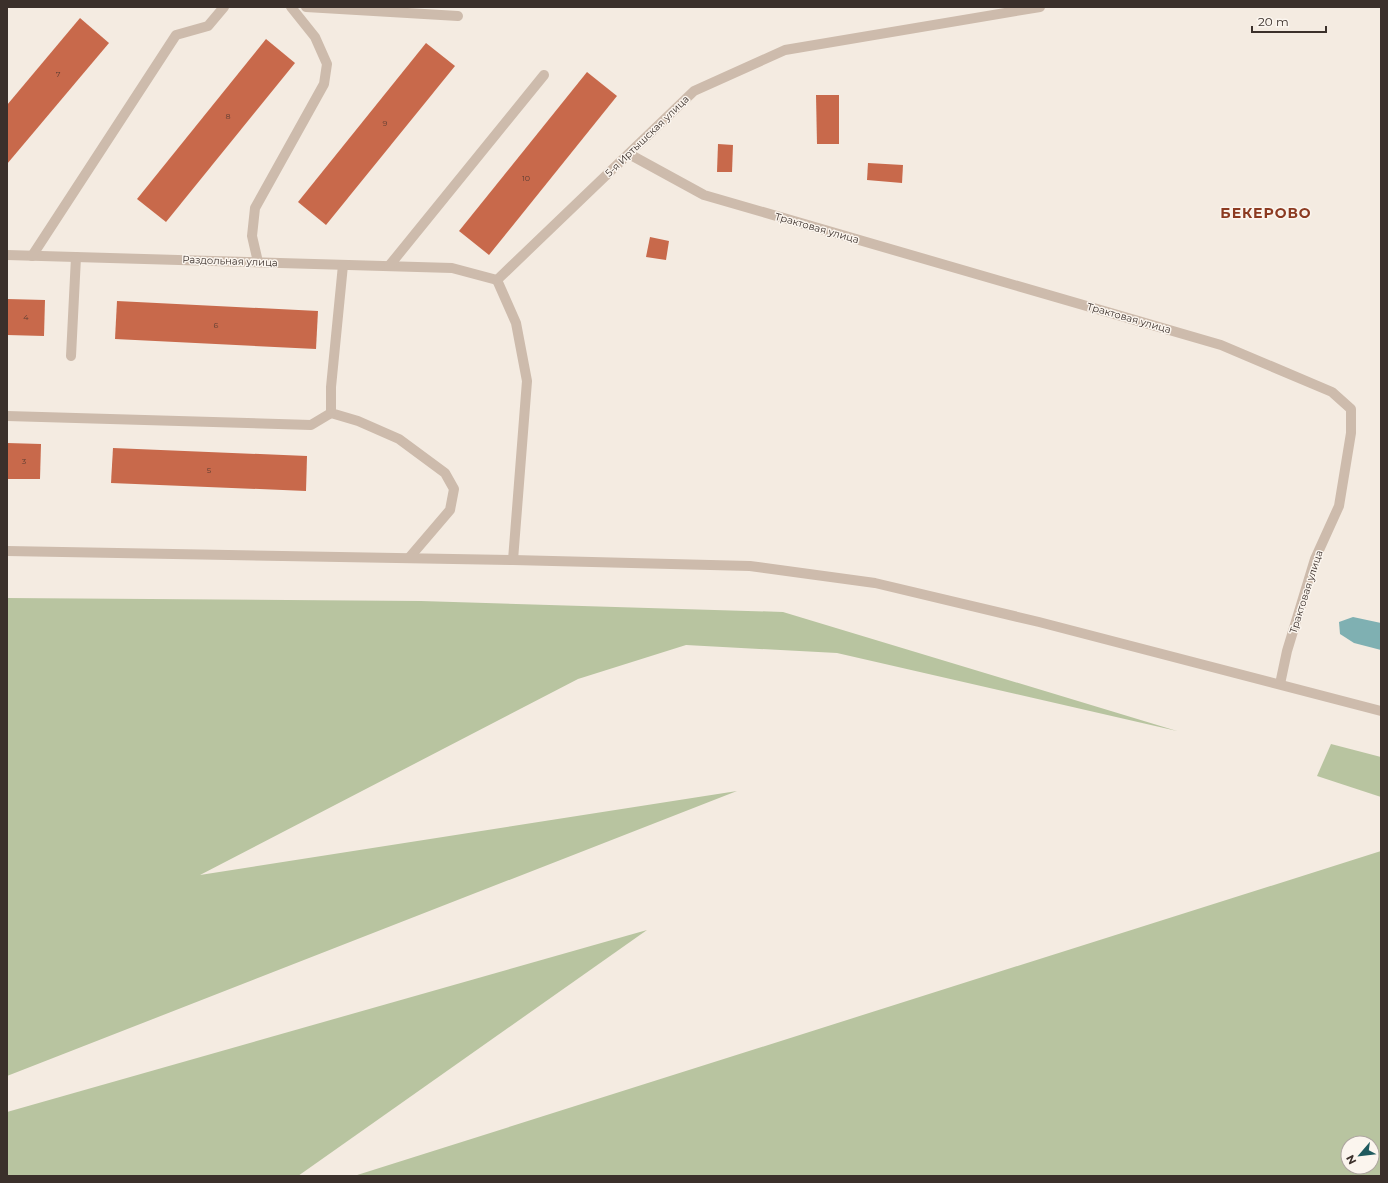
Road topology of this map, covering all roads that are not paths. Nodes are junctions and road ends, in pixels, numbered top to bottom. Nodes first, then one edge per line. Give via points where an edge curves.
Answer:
1 (224, 7) edge
2 (291, 7) edge
3 (306, 7) edge
4 (1040, 7) edge
5 (458, 16) dead end
6 (544, 75) dead end
7 (629, 154) junction
8 (7, 255) edge
9 (32, 256) junction
10 (76, 257) junction
11 (258, 262) junction
12 (343, 265) junction
13 (389, 266) junction
14 (497, 280) junction
15 (71, 356) dead end
16 (331, 413) junction
17 (7, 416) edge
18 (7, 551) edge
19 (409, 558) junction
20 (512, 560) junction
21 (1280, 684) junction
22 (1381, 711) edge

1 - 9 street via 208,26 176,35
2 - 11 street via 315,37 327,64 324,84 255,208 252,236
3 - 5 street
4 - 7 street, 5-я Иртышская улица via 785,50 694,91
6 - 13 street
7 - 14 street, 5-я Иртышская улица
7 - 21 street, Трактовая улица via 704,196 1221,345 1332,392 1351,409 1351,433 1339,506 1315,560 1287,650
8 - 9 street, Раздольная улица
9 - 10 street, Раздольная улица
10 - 11 street, Раздольная улица
10 - 15 street
11 - 12 street, Раздольная улица
12 - 13 street, Раздольная улица
12 - 16 street via 331,387
13 - 14 street, Раздольная улица via 452,268
14 - 20 street via 516,323 527,381
16 - 17 street via 311,425
16 - 19 street via 358,421 399,440 444,473 454,489 450,510
18 - 19 street
19 - 20 street
20 - 21 street via 750,566 875,583
21 - 22 street

